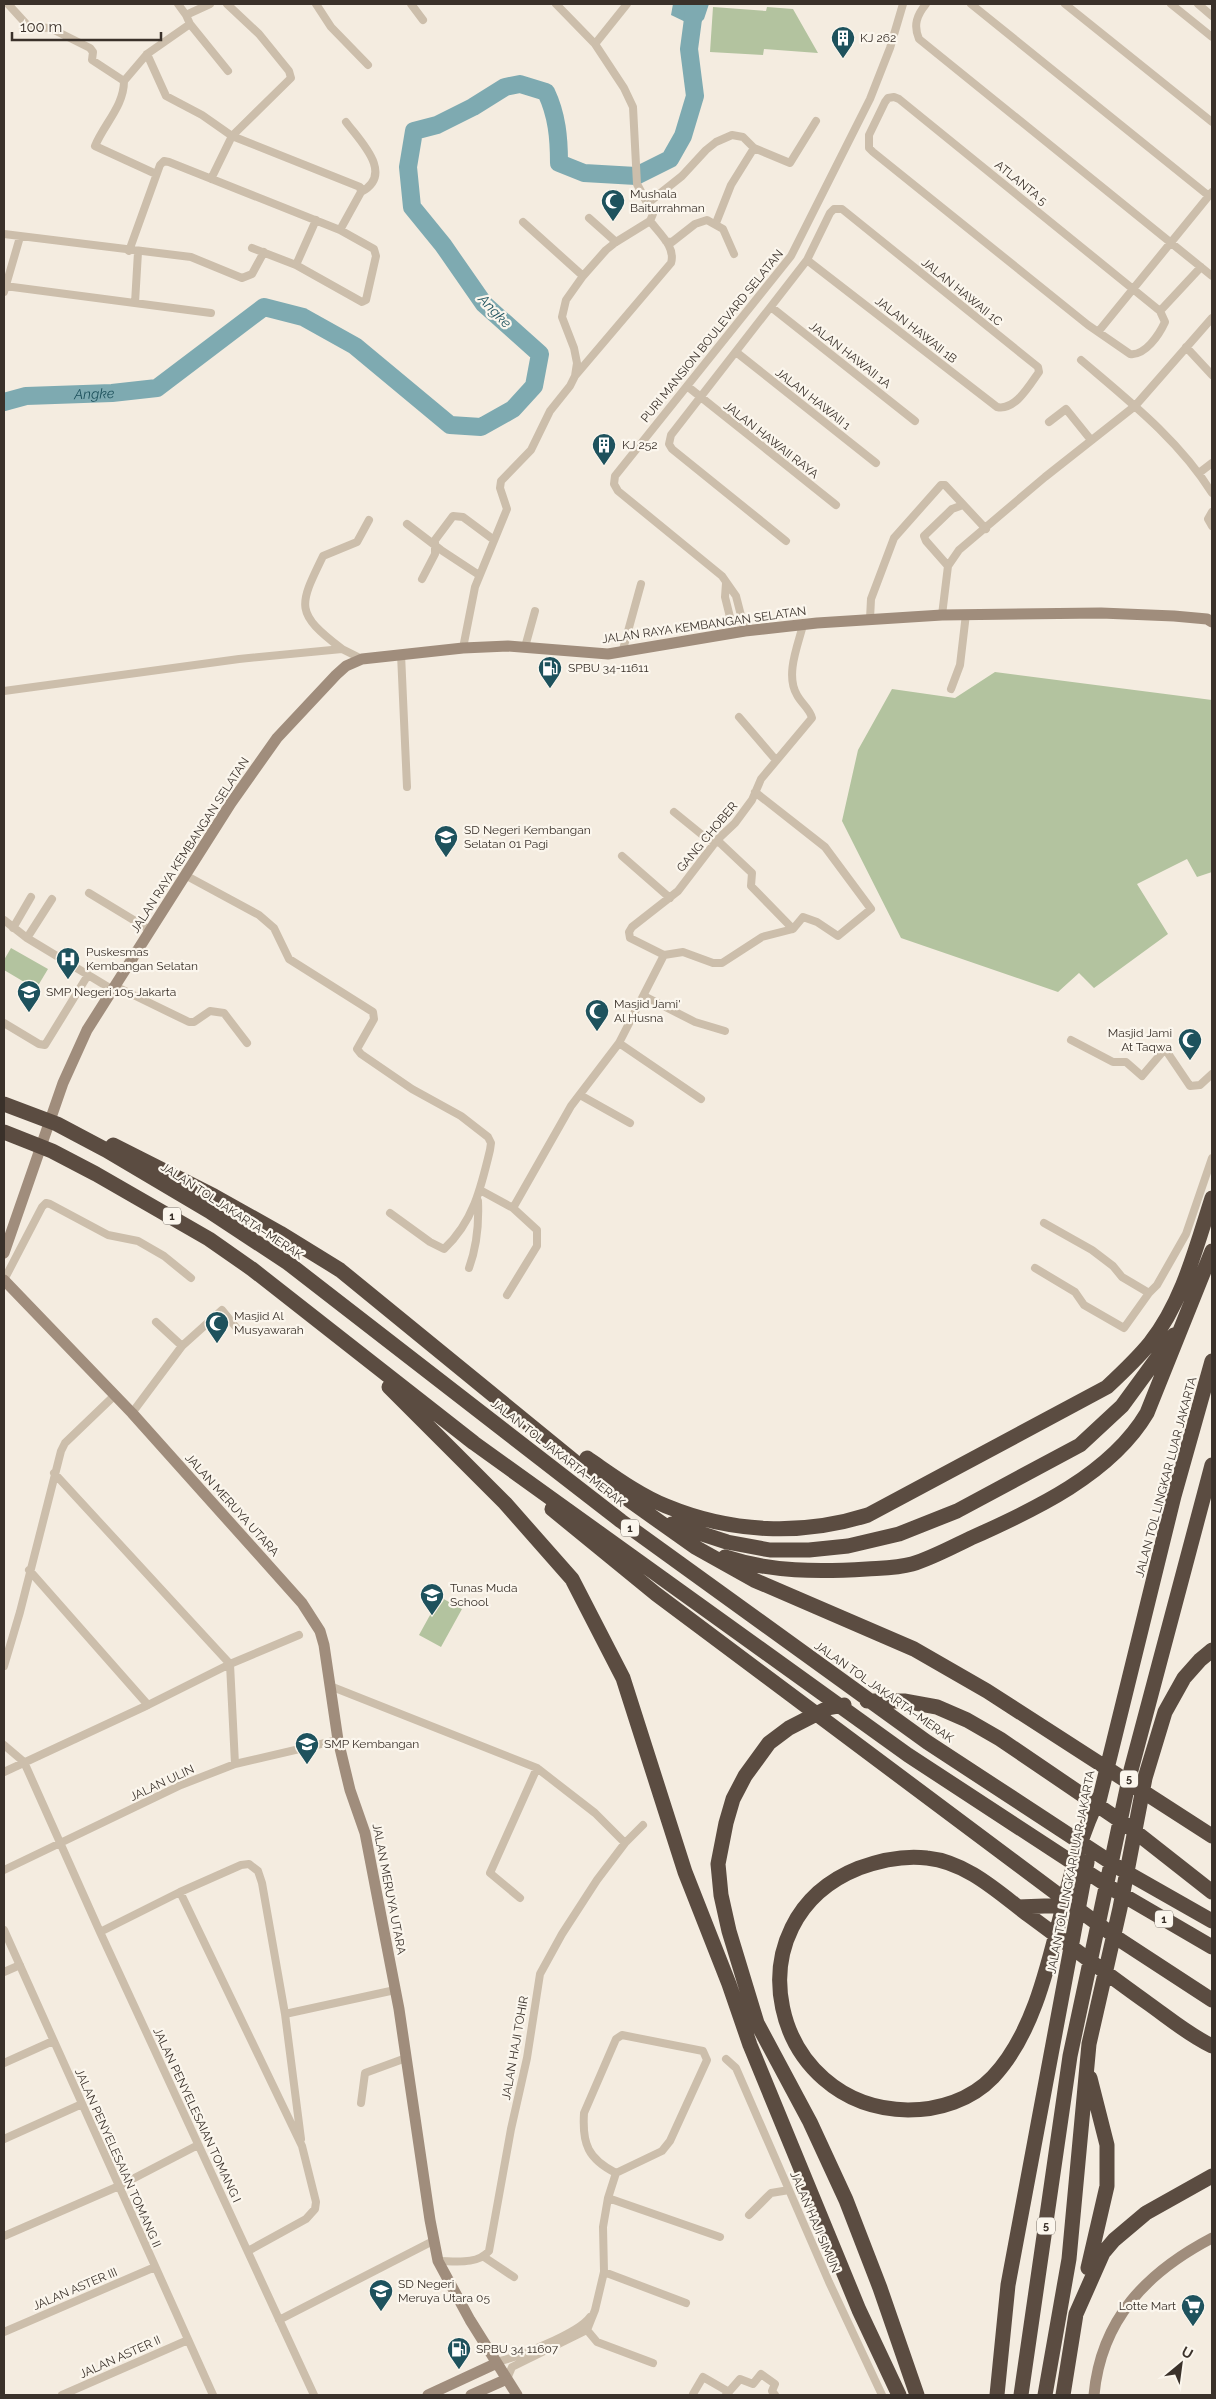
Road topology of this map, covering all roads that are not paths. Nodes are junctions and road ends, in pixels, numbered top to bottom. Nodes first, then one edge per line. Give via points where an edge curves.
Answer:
1 (8, 4) edge
2 (178, 4) edge
3 (210, 4) edge
4 (227, 4) edge
5 (316, 4) edge
6 (411, 4) edge
7 (556, 4) edge
8 (627, 4) edge
9 (903, 4) edge
10 (926, 4) edge
11 (972, 4) edge
12 (1065, 4) edge
13 (1171, 4) edge
14 (1198, 4) edge
15 (186, 15) junction
16 (1212, 16) edge
17 (424, 20) dead end
18 (190, 24) junction
19 (1212, 37) edge
20 (595, 44) junction
21 (147, 54) junction
22 (368, 65) dead end
23 (228, 71) dead end
24 (124, 81) junction
25 (816, 121) dead end
26 (346, 122) dead end
27 (1212, 122) edge
28 (232, 136) junction
29 (754, 148) junction
30 (156, 174) junction
31 (211, 179) junction
32 (361, 192) junction
33 (1211, 194) edge
34 (648, 203) junction
35 (589, 218) dead end
36 (316, 220) junction
37 (523, 222) dead end
38 (650, 222) junction
39 (716, 223) junction
40 (340, 230) junction
41 (4, 234) edge
42 (20, 238) junction
43 (666, 241) junction
44 (616, 242) junction
45 (1172, 242) junction
46 (252, 248) dead end
47 (129, 251) junction
48 (138, 252) junction
49 (264, 252) junction
50 (734, 254) dead end
51 (807, 260) junction
52 (296, 265) junction
53 (1201, 267) junction
54 (583, 276) junction
55 (1212, 276) edge
56 (1134, 288) junction
57 (5, 289) edge
58 (135, 303) junction
59 (771, 307) junction
60 (1160, 311) junction
61 (211, 313) dead end
62 (1212, 318) edge
63 (1098, 332) junction
64 (1186, 347) junction
65 (736, 352) junction
66 (1081, 360) dead end
67 (1212, 375) edge
68 (575, 376) junction
69 (693, 392) junction
70 (1013, 404) joint
71 (1135, 406) junction
72 (915, 421) dead end
73 (1049, 422) dead end
74 (1091, 440) junction
75 (876, 463) dead end
76 (1212, 463) edge
77 (1199, 473) junction
78 (1212, 493) edge
79 (836, 505) dead end
80 (963, 505) junction
81 (1212, 512) edge
82 (370, 520) dead end
83 (407, 524) dead end
84 (1212, 526) edge
85 (986, 529) junction
86 (494, 540) junction
87 (786, 541) dead end
88 (434, 544) junction
89 (948, 566) junction
90 (479, 575) junction
91 (422, 579) dead end
92 (726, 583) junction
93 (641, 584) dead end
94 (535, 611) dead end
95 (966, 614) junction
96 (942, 615) junction
97 (1210, 618) edge
98 (870, 619) junction
99 (803, 625) junction
100 (740, 632) junction
101 (525, 647) junction
102 (463, 648) junction
103 (342, 649) junction
104 (622, 653) junction
105 (401, 654) junction
106 (362, 659) junction
107 (951, 689) dead end
108 (4, 691) edge
109 (739, 717) dead end
110 (775, 760) junction
111 (407, 787) dead end
112 (755, 792) junction
113 (674, 812) dead end
114 (716, 842) junction
115 (622, 856) dead end
116 (185, 875) junction
117 (89, 893) dead end
118 (31, 897) dead end
119 (670, 898) junction
120 (52, 899) dead end
121 (4, 920) edge
122 (13, 928) junction
123 (793, 929) junction
124 (150, 930) junction
125 (27, 938) junction
126 (664, 955) junction
127 (88, 975) junction
128 (114, 988) junction
129 (644, 996) junction
130 (4, 1023) edge
131 (725, 1031) dead end
132 (1071, 1040) dead end
133 (247, 1043) dead end
134 (619, 1043) junction
135 (1212, 1074) edge
136 (580, 1095) junction
137 (700, 1099) dead end
138 (4, 1104) edge
139 (630, 1123) dead end
140 (57, 1124) junction
141 (4, 1132) edge
142 (1212, 1158) edge
143 (480, 1190) junction
144 (1212, 1198) edge
145 (478, 1199) junction
146 (513, 1208) junction
147 (390, 1213) dead end
148 (1044, 1222) dead end
149 (1212, 1251) edge
150 (4, 1253) edge
151 (469, 1268) dead end
152 (1035, 1268) dead end
153 (192, 1278) dead end
154 (4, 1280) edge
155 (1149, 1293) junction
156 (507, 1295) dead end
157 (156, 1322) dead end
158 (1181, 1328) junction
159 (239, 1331) dead end
160 (182, 1346) junction
161 (354, 1350) junction
162 (1212, 1361) edge
163 (115, 1396) junction
164 (132, 1413) junction
165 (530, 1426) junction
166 (474, 1443) junction
167 (1212, 1465) edge
168 (54, 1473) junction
169 (646, 1513) junction
170 (695, 1547) junction
171 (29, 1570) junction
172 (299, 1635) dead end
173 (1212, 1650) edge
174 (230, 1664) junction
175 (4, 1666) edge
176 (330, 1686) junction
177 (148, 1705) junction
178 (338, 1740) junction
179 (4, 1745) edge
180 (24, 1762) junction
181 (235, 1764) junction
182 (537, 1768) junction
183 (4, 1772) edge
184 (1100, 1796) junction
185 (643, 1825) dead end
186 (1212, 1836) edge
187 (625, 1843) junction
188 (61, 1844) junction
189 (4, 1870) edge
190 (180, 1892) junction
191 (1212, 1892) edge
192 (520, 1898) dead end
193 (1072, 1905) junction
194 (1018, 1906) junction
195 (1212, 1921) edge
196 (4, 1930) edge
197 (100, 1932) junction
198 (1212, 1947) edge
199 (20, 1965) junction
200 (4, 1972) edge
201 (395, 1990) junction
202 (1212, 2000) edge
203 (285, 2014) junction
204 (54, 2041) junction
205 (1212, 2046) edge
206 (406, 2058) junction
207 (726, 2059) dead end
208 (4, 2063) edge
209 (1087, 2068) junction
210 (361, 2103) dead end
211 (82, 2104) junction
212 (4, 2139) edge
213 (198, 2145) junction
214 (302, 2146) junction
215 (616, 2173) junction
216 (1212, 2176) edge
217 (119, 2186) junction
218 (789, 2190) junction
219 (608, 2198) junction
220 (748, 2215) dead end
221 (4, 2236) edge
222 (720, 2237) dead end
223 (1212, 2238) edge
224 (434, 2241) junction
225 (248, 2251) junction
226 (484, 2257) junction
227 (438, 2261) junction
228 (600, 2262) dead end
229 (155, 2267) junction
230 (604, 2272) junction
231 (514, 2277) dead end
232 (1081, 2299) junction
233 (686, 2303) dead end
234 (279, 2320) junction
235 (587, 2330) junction
236 (4, 2332) edge
237 (188, 2340) junction
238 (497, 2363) junction
239 (653, 2364) dead end
240 (512, 2367) junction
241 (507, 2379) junction
242 (728, 2394) edge
243 (62, 2395) edge
244 (213, 2395) edge
245 (314, 2395) edge
246 (428, 2395) edge
247 (471, 2395) edge
248 (517, 2395) edge
249 (694, 2395) edge
250 (776, 2395) edge
251 (882, 2395) edge
252 (899, 2395) edge
253 (917, 2395) edge
254 (997, 2395) edge
255 (1021, 2395) edge
256 (1045, 2395) edge
257 (1063, 2395) edge
258 (1094, 2395) edge

1 - 24 street via 24,24 50,28 90,48 92,60
2 - 15 street
3 - 15 street
4 - 28 street via 259,34 291,78
5 - 22 street via 331,27
6 - 17 street
7 - 20 street
8 - 20 street
9 - 69 street, PURI MANSION BOULEVARD SELATAN via 870,99 791,256
10 - 45 street via 916,21 919,38
11 - 33 street
12 - 27 street
13 - 19 street
14 - 16 street
15 - 18 street
18 - 21 street
18 - 23 street
20 - 34 street via 633,107 637,184
21 - 24 street
21 - 28 street via 166,96
24 - 30 street via 120,104 95,146
25 - 29 street via 790,163
26 - 32 street via 374,159 376,168 368,189
28 - 31 street
28 - 32 street via 356,185
29 - 34 street via 738,135 716,142 682,176
29 - 39 street via 730,185
30 - 31 street via 164,161
30 - 47 street
31 - 36 street
32 - 40 street
33 - 45 street
34 - 38 street via 653,214
35 - 44 street
36 - 40 street
36 - 52 street
37 - 54 street
38 - 43 street
38 - 44 street
39 - 43 street via 702,220 672,242
39 - 50 street via 723,228
40 - 52 street via 376,252 366,300 362,302
41 - 42 street
42 - 47 street
42 - 57 street
43 - 68 street via 673,257 671,263
44 - 54 street
45 - 53 street
45 - 56 street
46 - 49 street
47 - 48 street
48 - 49 street via 191,257 242,278 252,274
48 - 58 street
49 - 52 street
51 - 59 street
51 - 70 street, JALAN HAWAII 1B via 996,407 1004,409
51 - 70 street, JALAN HAWAII 1C via 830,213 834,209 842,209 1038,367 1039,372
53 - 55 street
53 - 60 street
54 - 68 street via 562,309 563,325 577,363
56 - 60 street, ATLANTA 5
56 - 63 street
56 - 63 street, ATLANTA 5 via 899,99 888,98 869,135 869,148
57 - 58 street
58 - 61 street
59 - 65 street
59 - 72 street, JALAN HAWAII 1A
60 - 63 street via 1165,322 1137,355 1130,354
62 - 64 street
64 - 67 street
64 - 71 street
65 - 69 street
65 - 75 street, JALAN HAWAII 1
66 - 71 street
68 - 86 street via 550,411 531,450 501,480 500,488 507,510
69 - 79 street, JALAN HAWAII RAYA
69 - 87 street via 671,435 669,444 672,449
69 - 92 street, PURI MANSION BOULEVARD SELATAN via 619,469 614,484 618,491 722,576
71 - 74 street
71 - 77 street
73 - 74 street via 1066,409
74 - 85 street
76 - 77 street
77 - 78 street
80 - 85 street
80 - 89 street via 952,509 924,536
80 - 98 street via 943,484 916,511 894,538 870,600
81 - 84 street via 1208,519
82 - 103 street via 357,542 323,556 305,595 306,610 315,629
83 - 88 street
85 - 89 street via 959,550
86 - 88 street via 458,515 448,520
86 - 90 street
88 - 90 street
88 - 91 street via 435,554
89 - 96 street
90 - 102 street
92 - 100 street via 725,597
92 - 100 street, PURI MANSION BOULEVARD SELATAN via 736,596
93 - 104 street
94 - 101 street
95 - 96 main road, JALAN RAYA KEMBANGAN SELATAN
95 - 97 main road, JALAN RAYA KEMBANGAN SELATAN via 1101,613
95 - 107 street via 960,665
96 - 98 main road, JALAN RAYA KEMBANGAN SELATAN
98 - 99 main road, JALAN RAYA KEMBANGAN SELATAN
99 - 100 main road, JALAN RAYA KEMBANGAN SELATAN
99 - 110 street, GANG CHOBER via 792,680 796,693 812,718
100 - 104 main road, JALAN RAYA KEMBANGAN SELATAN
101 - 102 main road, JALAN RAYA KEMBANGAN SELATAN
101 - 104 main road, JALAN RAYA KEMBANGAN SELATAN via 586,654
102 - 105 main road, JALAN RAYA KEMBANGAN SELATAN
103 - 106 street
103 - 108 street via 239,659
105 - 106 main road, JALAN RAYA KEMBANGAN SELATAN
105 - 111 street
106 - 116 main road, JALAN RAYA KEMBANGAN SELATAN via 336,675 277,738
109 - 110 street
110 - 112 street, GANG CHOBER
112 - 114 street, GANG CHOBER via 735,823
112 - 123 street via 825,847 872,909 838,936 806,917
113 - 114 street via 699,833
114 - 119 street, GANG CHOBER
114 - 123 street via 752,872 751,886
115 - 119 street
116 - 124 main road, JALAN RAYA KEMBANGAN SELATAN
116 - 143 street via 259,915 274,928 289,959 373,1012 374,1019 357,1049 412,1089 461,1116 488,1137 491,1143
117 - 124 street
118 - 122 street
119 - 126 street, GANG CHOBER via 629,932 635,942
120 - 125 street
121 - 122 street
122 - 125 street
123 - 126 street via 762,937 722,963 713,964 683,952
124 - 128 main road, JALAN RAYA KEMBANGAN SELATAN
125 - 127 street
126 - 129 street
127 - 128 street
127 - 130 street via 45,1045
128 - 133 street via 191,1022 210,1011 224,1013
128 - 150 main road, JALAN RAYA KEMBANGAN SELATAN via 87,1030 63,1083
129 - 131 street via 695,1022
129 - 134 street
132 - 135 street via 1113,1062 1126,1062 1142,1076 1164,1049 1190,1086 1200,1085
134 - 136 street
134 - 137 street
136 - 139 street
136 - 146 street
138 - 140 highway, JALAN TOL JAKARTA–MERAK / 1
140 - 165 highway via 136,1155 319,1256
140 - 195 highway, JALAN TOL JAKARTA–MERAK / 1 via 209,1211 288,1263 621,1521 927,1742 1124,1871
141 - 161 highway, 1 via 52,1151 194,1229 252,1269
142 - 155 street via 1186,1234 1157,1285
143 - 145 street
143 - 146 street
144 - 165 highway via 1182,1287 1151,1342 1107,1387 868,1515 840,1524 774,1530 697,1517 638,1492
145 - 147 street via 466,1223 444,1249
145 - 151 street via 479,1221
146 - 156 street via 533,1224 538,1236 537,1246
148 - 155 street via 1092,1250 1122,1277
149 - 158 highway
152 - 155 street via 1075,1292 1084,1305 1123,1328
153 - 154 street via 138,1241 108,1235 46,1204
154 - 163 main road, JALAN MERUYA UTARA
157 - 160 street
158 - 169 highway via 1168,1341 1122,1406 1080,1445 957,1510 899,1534 848,1546 770,1550 709,1537
158 - 170 highway via 1147,1413 1125,1444 1066,1490 948,1549 911,1564 894,1567 791,1571 740,1562
159 - 160 street via 222,1310
160 - 164 street
161 - 166 highway, 1
161 - 252 highway via 505,1503 572,1579 623,1678 685,1872 750,2045 859,2310
162 - 184 highway, JALAN TOL LINGKAR LUAR JAKARTA / 5 via 1174,1496
163 - 164 main road, JALAN MERUYA UTARA
163 - 168 street via 65,1443
164 - 176 main road, JALAN MERUYA UTARA via 302,1603 320,1631
165 - 169 highway
166 - 193 highway via 649,1589
166 - 198 highway, 1 via 908,1755 1116,1891
167 - 255 highway, 5 via 1131,1770 1070,2056
168 - 171 street
168 - 174 street
169 - 170 highway
170 - 186 highway via 754,1580 914,1649 987,1691
171 - 175 street
171 - 177 street
172 - 174 street
173 - 209 highway via 1184,1678 1165,1712 1145,1778 1089,2044
174 - 177 street
174 - 181 street
176 - 178 main road, JALAN MERUYA UTARA
176 - 182 street
177 - 180 street
178 - 181 street, JALAN ULIN
178 - 201 main road, JALAN MERUYA UTARA via 365,1833
179 - 180 street
180 - 183 street
180 - 188 street, JALAN PENYELESAIAN TOMANG I
181 - 188 street, JALAN ULIN via 181,1785
182 - 187 street via 595,1814
182 - 192 street via 490,1873
184 - 194 highway via 1083,1837 1040,1991 1018,2043 992,2078 972,2094 949,2105 915,2110 886,2109 856,2100 809,2066 784,2017 778,1991 780,1964 788,1938 800,1915 822,1889 848,1872 879,1860 908,1857 946,1861 992,1886
184 - 254 highway, JALAN TOL LINGKAR LUAR JAKARTA / 5 via 1008,2285
185 - 187 street, JALAN HAJI TOHIR
187 - 226 street, JALAN HAJI TOHIR via 562,1934 540,1974 492,2244
188 - 189 street, JALAN ULIN
188 - 197 street, JALAN PENYELESAIAN TOMANG I
190 - 197 street
190 - 203 street via 245,1864 258,1871
190 - 214 street
191 - 253 highway via 1128,1826 1000,1738 937,1707 904,1700 871,1700 828,1708 789,1728 769,1743 746,1776 733,1799 718,1864 729,1931 757,2024 810,2122 846,2200
193 - 194 highway
193 - 202 highway
194 - 205 highway via 1148,2004
196 - 199 street, JALAN PENYELESAIAN TOMANG II
197 - 213 street, JALAN PENYELESAIAN TOMANG I
199 - 200 street
199 - 204 street, JALAN PENYELESAIAN TOMANG II
201 - 203 street
201 - 206 main road, JALAN MERUYA UTARA
203 - 214 street
204 - 208 street
204 - 211 street, JALAN PENYELESAIAN TOMANG II
206 - 210 street via 365,2073
206 - 224 main road, JALAN MERUYA UTARA
207 - 218 street, JALAN HAJI SIMUN via 736,2068
209 - 232 highway via 1107,2145 1107,2186
209 - 256 highway via 1069,2259
211 - 212 street
211 - 217 street, JALAN PENYELESAIAN TOMANG II
213 - 217 street
213 - 225 street, JALAN PENYELESAIAN TOMANG I
214 - 225 street via 315,2209 306,2220
215 - 215 street via 598,2163 590,2152 584,2134 584,2113 617,2038 622,2035 703,2051 707,2060 670,2141 662,2151
215 - 219 street
216 - 232 highway via 1146,2213 1114,2240 1098,2262
217 - 221 street
217 - 229 street, JALAN PENYELESAIAN TOMANG II
218 - 220 street via 770,2193
218 - 251 street, JALAN HAJI SIMUN
219 - 222 street
219 - 230 street via 602,2227
223 - 258 main road via 1183,2253 1136,2294 1109,2335 1100,2357
224 - 227 main road, JALAN MERUYA UTARA
224 - 234 street
225 - 234 street, JALAN PENYELESAIAN TOMANG I
226 - 227 street
226 - 231 street
227 - 238 main road, JALAN MERUYA UTARA
228 - 238 street via 601,2274 592,2315 585,2324
229 - 236 street, JALAN ASTER III
229 - 237 street, JALAN PENYELESAIAN TOMANG II
230 - 233 street
230 - 235 street
232 - 257 highway
234 - 245 street, JALAN PENYELESAIAN TOMANG I
235 - 239 street via 597,2342
235 - 240 street
237 - 243 street, JALAN ASTER II
237 - 244 street, JALAN PENYELESAIAN TOMANG II
238 - 240 street
238 - 241 main road, JALAN MERUYA UTARA
238 - 246 main road
240 - 241 street
241 - 247 main road
241 - 248 main road, JALAN MERUYA UTARA
242 - 249 street via 703,2377
242 - 250 street via 740,2379 753,2384 761,2374 774,2381 776,2384 772,2391

